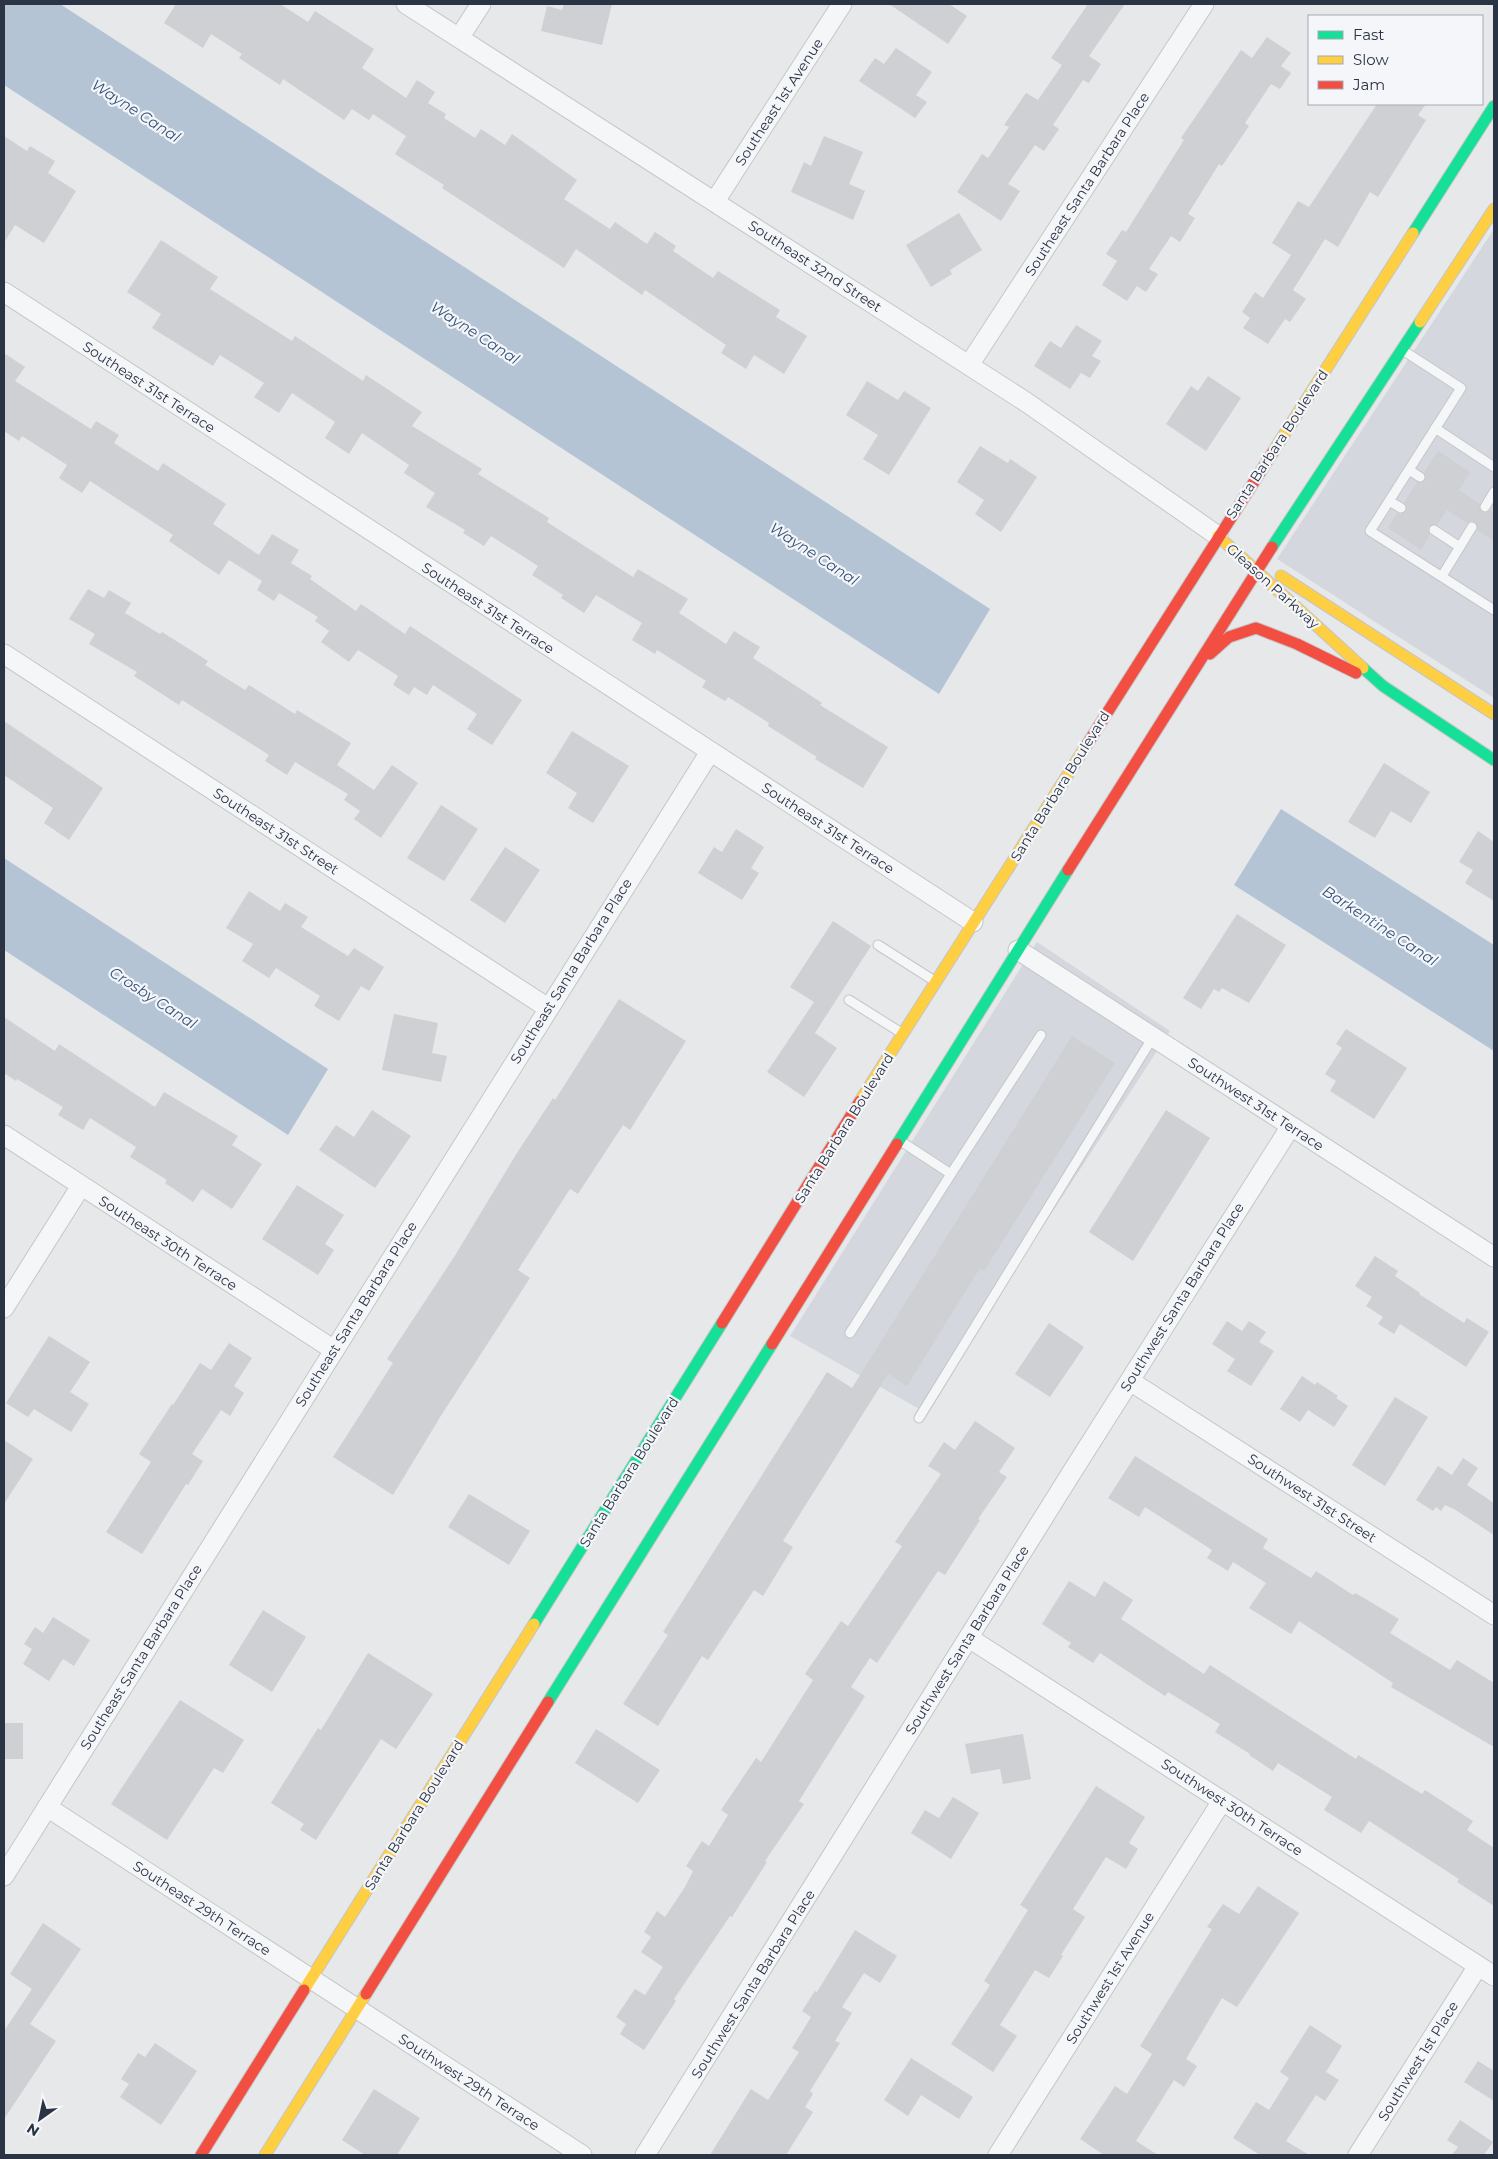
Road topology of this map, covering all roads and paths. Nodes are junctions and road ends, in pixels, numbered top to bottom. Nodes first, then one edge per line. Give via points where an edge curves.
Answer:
1 (406, 4) edge
2 (481, 4) edge
3 (842, 4) edge
4 (1204, 4) edge
5 (459, 38) junction
6 (1494, 106) edge
7 (715, 201) junction
8 (1494, 209) edge
9 (4, 292) edge
10 (1402, 349) junction
11 (969, 365) junction
12 (1434, 428) junction
13 (1494, 468) edge
14 (1409, 470) junction
15 (1420, 477) dead end
16 (1494, 492) edge
17 (1389, 501) junction
18 (1485, 507) dead end
19 (1401, 508) dead end
20 (1472, 527) dead end
21 (1434, 530) dead end
22 (1218, 536) junction
23 (1460, 547) junction
24 (1258, 567) junction
25 (1442, 576) junction
26 (1494, 610) edge
27 (4, 654) edge
28 (1194, 670) junction
29 (1383, 686) junction
30 (1494, 714) edge
31 (710, 752) junction
32 (1494, 760) edge
33 (973, 922) junction
34 (878, 946) dead end
35 (1018, 950) junction
36 (936, 982) junction
37 (849, 1000) dead end
38 (548, 1008) junction
39 (903, 1034) junction
40 (1041, 1035) dead end
41 (1153, 1037) junction
42 (1290, 1126) junction
43 (4, 1134) edge
44 (900, 1140) junction
45 (951, 1174) junction
46 (81, 1186) junction
47 (1494, 1257) edge
48 (4, 1308) edge
49 (850, 1334) dead end
50 (334, 1350) junction
51 (1130, 1381) junction
52 (919, 1418) dead end
53 (1494, 1615) edge
54 (969, 1638) junction
55 (1222, 1801) junction
56 (47, 1807) junction
57 (7, 1864) edge
58 (1478, 1966) junction
59 (1494, 1976) edge
60 (312, 1979) junction
61 (356, 2008) junction
62 (201, 2155) edge
63 (265, 2155) edge
64 (582, 2155) edge
65 (645, 2155) edge
66 (998, 2155) edge
67 (1358, 2155) edge

1 - 5 street, Southeast 32nd Street
2 - 5 street
3 - 7 street, Southeast 1st Avenue
4 - 11 street, Southeast Santa Barbara Place
5 - 7 street, Southeast 32nd Street
6 - 22 main road, Santa Barbara Boulevard via 1482,134
7 - 11 street, Southeast 32nd Street
8 - 10 main road
9 - 31 street, Southeast 31st Terrace
10 - 12 lane via 1461,388
10 - 24 main road
11 - 22 street, Southeast 32nd Street
12 - 13 lane
12 - 14 lane
14 - 15 lane
14 - 17 lane
16 - 18 lane
17 - 19 lane
17 - 25 lane via 1370,531
20 - 23 lane
21 - 23 lane
22 - 24 main road, Gleason Parkway
22 - 33 main road, Santa Barbara Boulevard
23 - 25 lane
24 - 28 main road
24 - 29 main road, Gleason Parkway
24 - 30 main road, Gleason Parkway
25 - 26 lane
27 - 38 street, Southeast 31st Street
28 - 29 main road via 1229,637 1256,628
28 - 35 main road
29 - 32 main road, Gleason Parkway
31 - 33 street, Southeast 31st Terrace
31 - 38 street, Southeast Santa Barbara Place
33 - 36 main road, Santa Barbara Boulevard
34 - 36 lane
35 - 41 street, Southwest 31st Terrace
35 - 44 main road
36 - 39 main road, Santa Barbara Boulevard
37 - 39 lane
38 - 50 street, Southeast Santa Barbara Place
39 - 60 main road, Santa Barbara Boulevard
40 - 45 lane
41 - 42 street, Southwest 31st Terrace
41 - 52 lane
42 - 47 street, Southwest 31st Terrace
42 - 51 street, Southwest Santa Barbara Place
43 - 46 street, Southeast 30th Terrace
44 - 45 lane
44 - 61 main road
45 - 49 lane
46 - 48 street
46 - 50 street, Southeast 30th Terrace
50 - 56 street, Southeast Santa Barbara Place
51 - 53 street, Southwest 31st Street
51 - 54 street, Southwest Santa Barbara Place
54 - 55 street, Southwest 30th Terrace
54 - 65 street, Southwest Santa Barbara Place
55 - 58 street, Southwest 30th Terrace
55 - 66 street, Southwest 1st Avenue
56 - 57 street, Southeast Santa Barbara Place
56 - 60 street, Southeast 29th Terrace
58 - 59 street, Southwest 30th Terrace
58 - 67 street, Southwest 1st Place
60 - 61 street, Southeast 29th Terrace
60 - 62 main road, Santa Barbara Boulevard
61 - 63 main road
61 - 64 street, Southwest 29th Terrace

